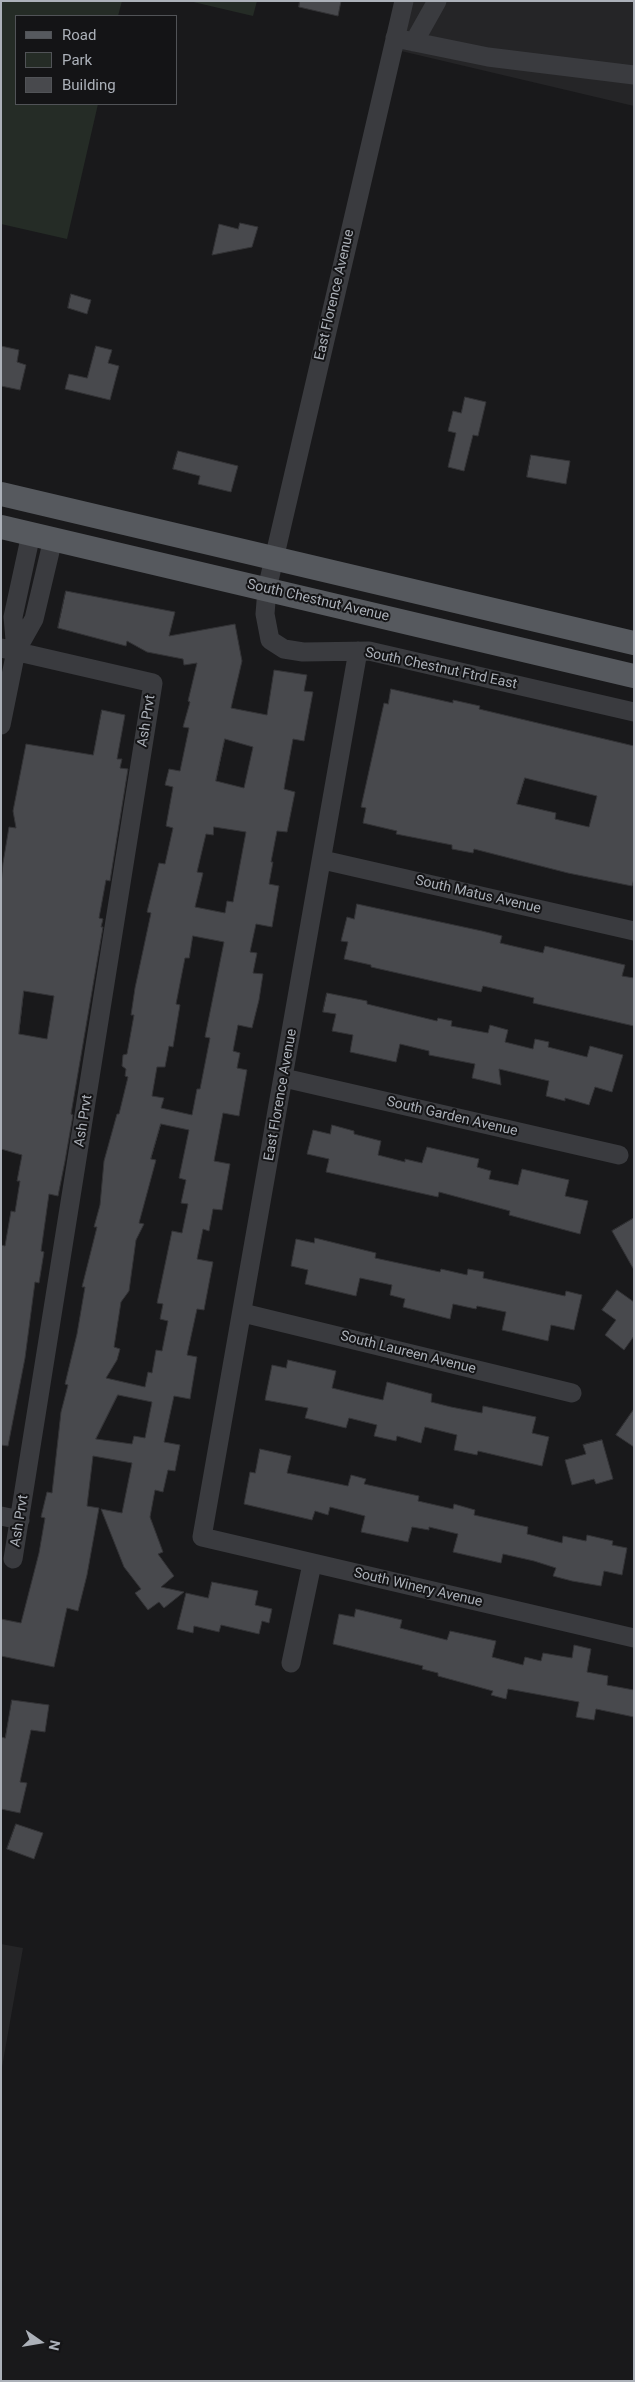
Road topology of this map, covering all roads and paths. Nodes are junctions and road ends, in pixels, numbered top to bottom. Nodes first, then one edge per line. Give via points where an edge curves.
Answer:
1 (404, 1) edge
2 (437, 1) edge
3 (395, 38) junction
4 (414, 42) junction
5 (634, 75) edge
6 (1, 494) edge
7 (1, 527) edge
8 (42, 536) junction
9 (274, 558) junction
10 (267, 589) junction
11 (634, 643) edge
12 (8, 649) edge
13 (358, 651) junction
14 (634, 676) edge
15 (634, 712) edge
16 (1, 725) edge
17 (322, 860) junction
18 (634, 931) edge
19 (284, 1078) junction
20 (619, 1155) dead end
21 (243, 1313) junction
22 (572, 1393) dead end
23 (1, 1516) edge
24 (20, 1520) junction
25 (202, 1538) joint
26 (13, 1559) dead end
27 (312, 1564) junction
28 (634, 1638) edge
29 (291, 1663) dead end

1 - 3 street, East Florence Avenue
2 - 4 street
3 - 4 street
3 - 9 street, East Florence Avenue
4 - 5 street via 488,57
6 - 9 main road
7 - 8 main road, South Chestnut Avenue
8 - 10 main road, South Chestnut Avenue
8 - 12 street via 13,617
9 - 10 street, East Florence Avenue
9 - 11 main road
10 - 13 street, South Chestnut Ftrd East via 265,614 270,640 284,649 303,652
10 - 14 main road, South Chestnut Avenue
12 - 16 street
12 - 24 street, Ash Prvt via 154,683
13 - 15 street, South Chestnut Ftrd East
13 - 17 street, East Florence Avenue
17 - 18 street, South Matus Avenue
17 - 19 street, East Florence Avenue
19 - 20 street, South Garden Avenue
19 - 21 street, East Florence Avenue
21 - 22 street, South Laureen Avenue
21 - 25 street, East Florence Avenue
23 - 24 street
24 - 26 street, Ash Prvt
25 - 27 street, South Winery Avenue
27 - 28 street, South Winery Avenue
27 - 29 street

